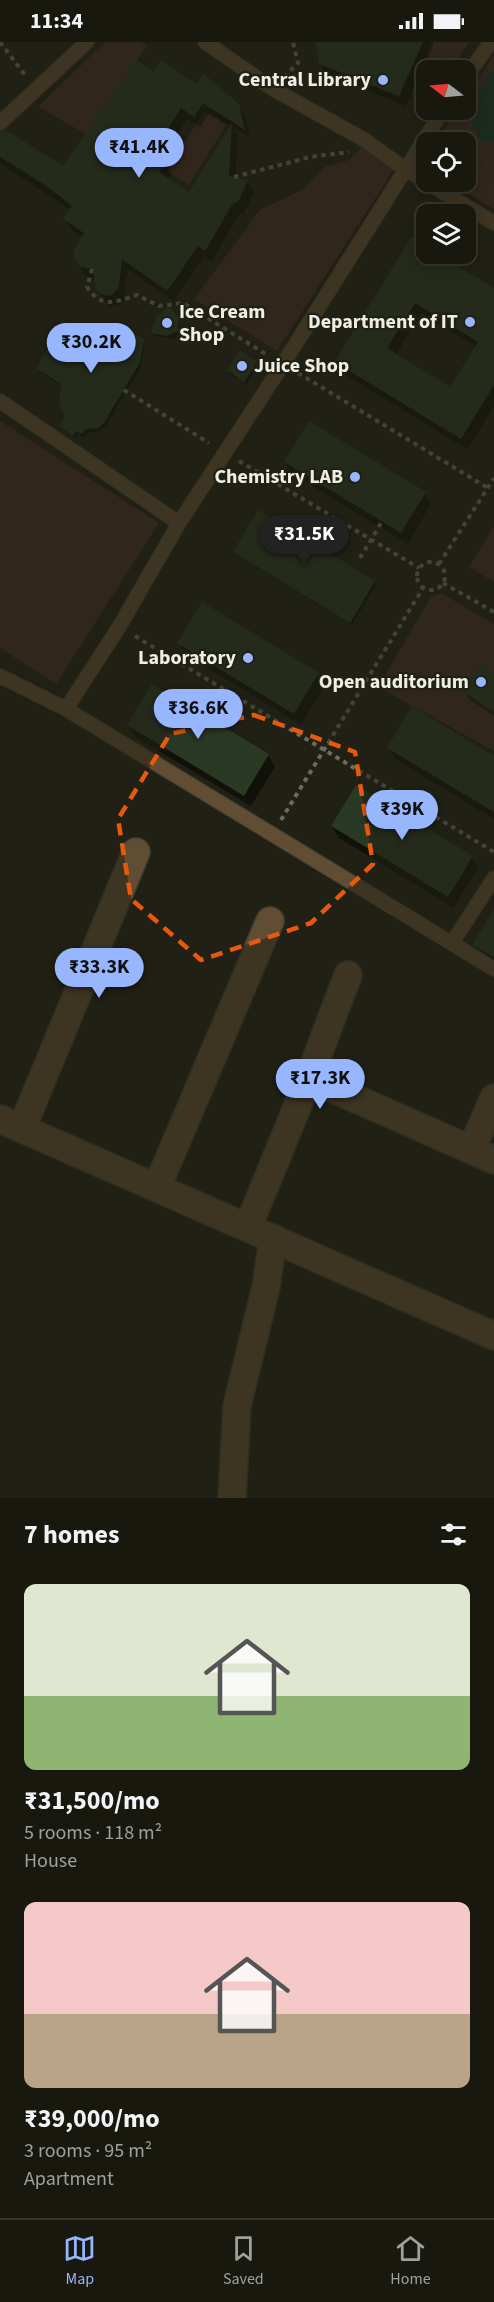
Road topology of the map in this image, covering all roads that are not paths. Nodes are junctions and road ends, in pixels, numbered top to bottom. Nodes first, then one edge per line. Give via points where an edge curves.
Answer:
1 (87, 42) edge
2 (205, 42) edge
3 (491, 42) edge
4 (476, 63) edge
5 (437, 120) edge
6 (0, 123) edge
7 (405, 169) junction
8 (494, 224) edge
9 (0, 402) edge
10 (178, 523) junction
11 (0, 676) edge
12 (66, 709) junction
13 (136, 852) dead end
14 (494, 878) edge
15 (270, 921) dead end
16 (452, 943) junction
17 (494, 969) edge
18 (348, 975) dead end
19 (309, 1078) junction
20 (494, 1098) edge
21 (11, 1123) edge
22 (483, 1155) edge
23 (157, 1187) junction
24 (248, 1227) junction
25 (273, 1238) junction
26 (494, 1336) edge
27 (232, 1498) edge

1 - 6 lane
2 - 7 lane via 273,89 363,139
3 - 4 lane
5 - 7 lane
7 - 8 lane
7 - 10 lane
9 - 10 lane
10 - 12 lane via 119,627
11 - 12 lane
12 - 16 lane
13 - 21 street
14 - 16 lane
15 - 23 street
16 - 17 lane
18 - 19 street
19 - 22 street
19 - 24 street
20 - 22 street
21 - 23 street
23 - 24 street
24 - 25 street
25 - 26 street
25 - 27 street via 266,1287 237,1406

